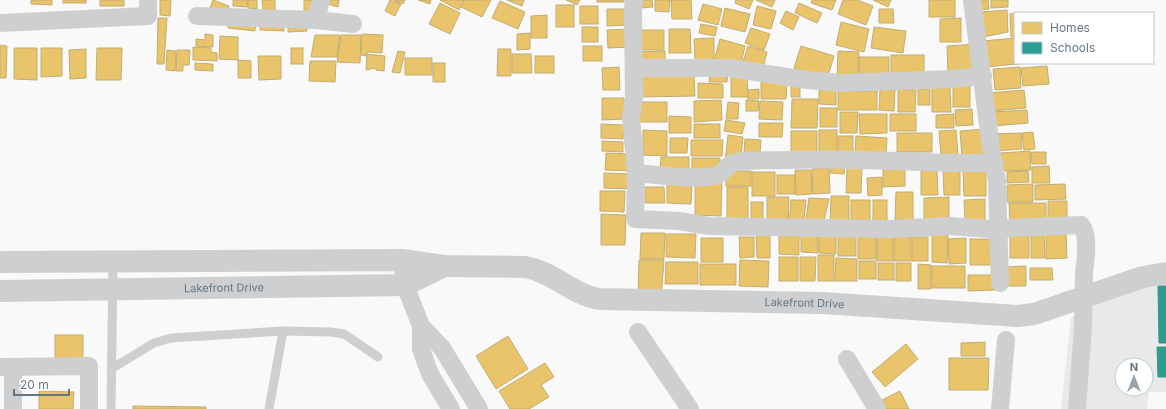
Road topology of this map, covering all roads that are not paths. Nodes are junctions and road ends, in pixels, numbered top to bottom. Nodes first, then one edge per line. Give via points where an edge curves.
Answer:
1 (148, 0) edge
2 (321, 0) edge
3 (634, 0) edge
4 (972, 0) edge
5 (197, 16) dead end
6 (316, 20) junction
7 (0, 22) edge
8 (353, 24) dead end
9 (634, 68) junction
10 (983, 76) junction
11 (994, 163) junction
12 (636, 173) junction
13 (999, 228) junction
14 (402, 260) junction
15 (0, 262) edge
16 (113, 262) junction
17 (444, 266) junction
18 (1166, 273) edge
19 (1000, 283) dead end
20 (405, 285) junction
21 (113, 290) junction
22 (0, 291) edge
23 (421, 326) junction
24 (282, 331) junction
25 (638, 332) dead end
26 (1006, 340) dead end
27 (378, 357) dead end
28 (847, 359) dead end
29 (7, 367) edge
30 (111, 369) junction
31 (13, 409) edge
32 (89, 409) edge
33 (111, 409) edge
34 (269, 409) edge
35 (451, 409) edge
36 (479, 409) edge
37 (690, 409) edge
38 (878, 409) edge
39 (1000, 409) edge
40 (1077, 409) edge

1 - 7 street via 148,16
2 - 6 street
3 - 9 street
4 - 10 street
5 - 6 street
6 - 8 street
9 - 10 street via 730,68 841,83
9 - 12 street via 631,117
10 - 11 street
11 - 12 street via 941,164 860,158 786,160 735,163 727,166 720,175 714,176
11 - 13 street
12 - 13 street via 635,219 679,221 708,226
13 - 19 street
13 - 40 street, bridge via 1081,225 1084,229 1086,242 1083,326
14 - 16 street, Lakefront Drive
14 - 17 street, Lakefront Drive
14 - 20 street
15 - 16 street, Lakefront Drive
16 - 21 lane
17 - 18 street, Lakefront Drive via 536,269 548,273 590,298 599,299 824,304 1017,316 1034,314 1143,277
17 - 20 street, Lakefront Drive
20 - 21 street, Lakefront Drive
20 - 23 street
21 - 22 street, Lakefront Drive
21 - 30 lane
23 - 35 street via 421,349 430,374
23 - 36 street via 442,348
24 - 27 lane via 344,334
24 - 30 lane via 172,338 154,343
24 - 34 lane
25 - 37 street
26 - 39 street
28 - 38 street
29 - 31 street
29 - 32 street via 89,366
30 - 33 lane

